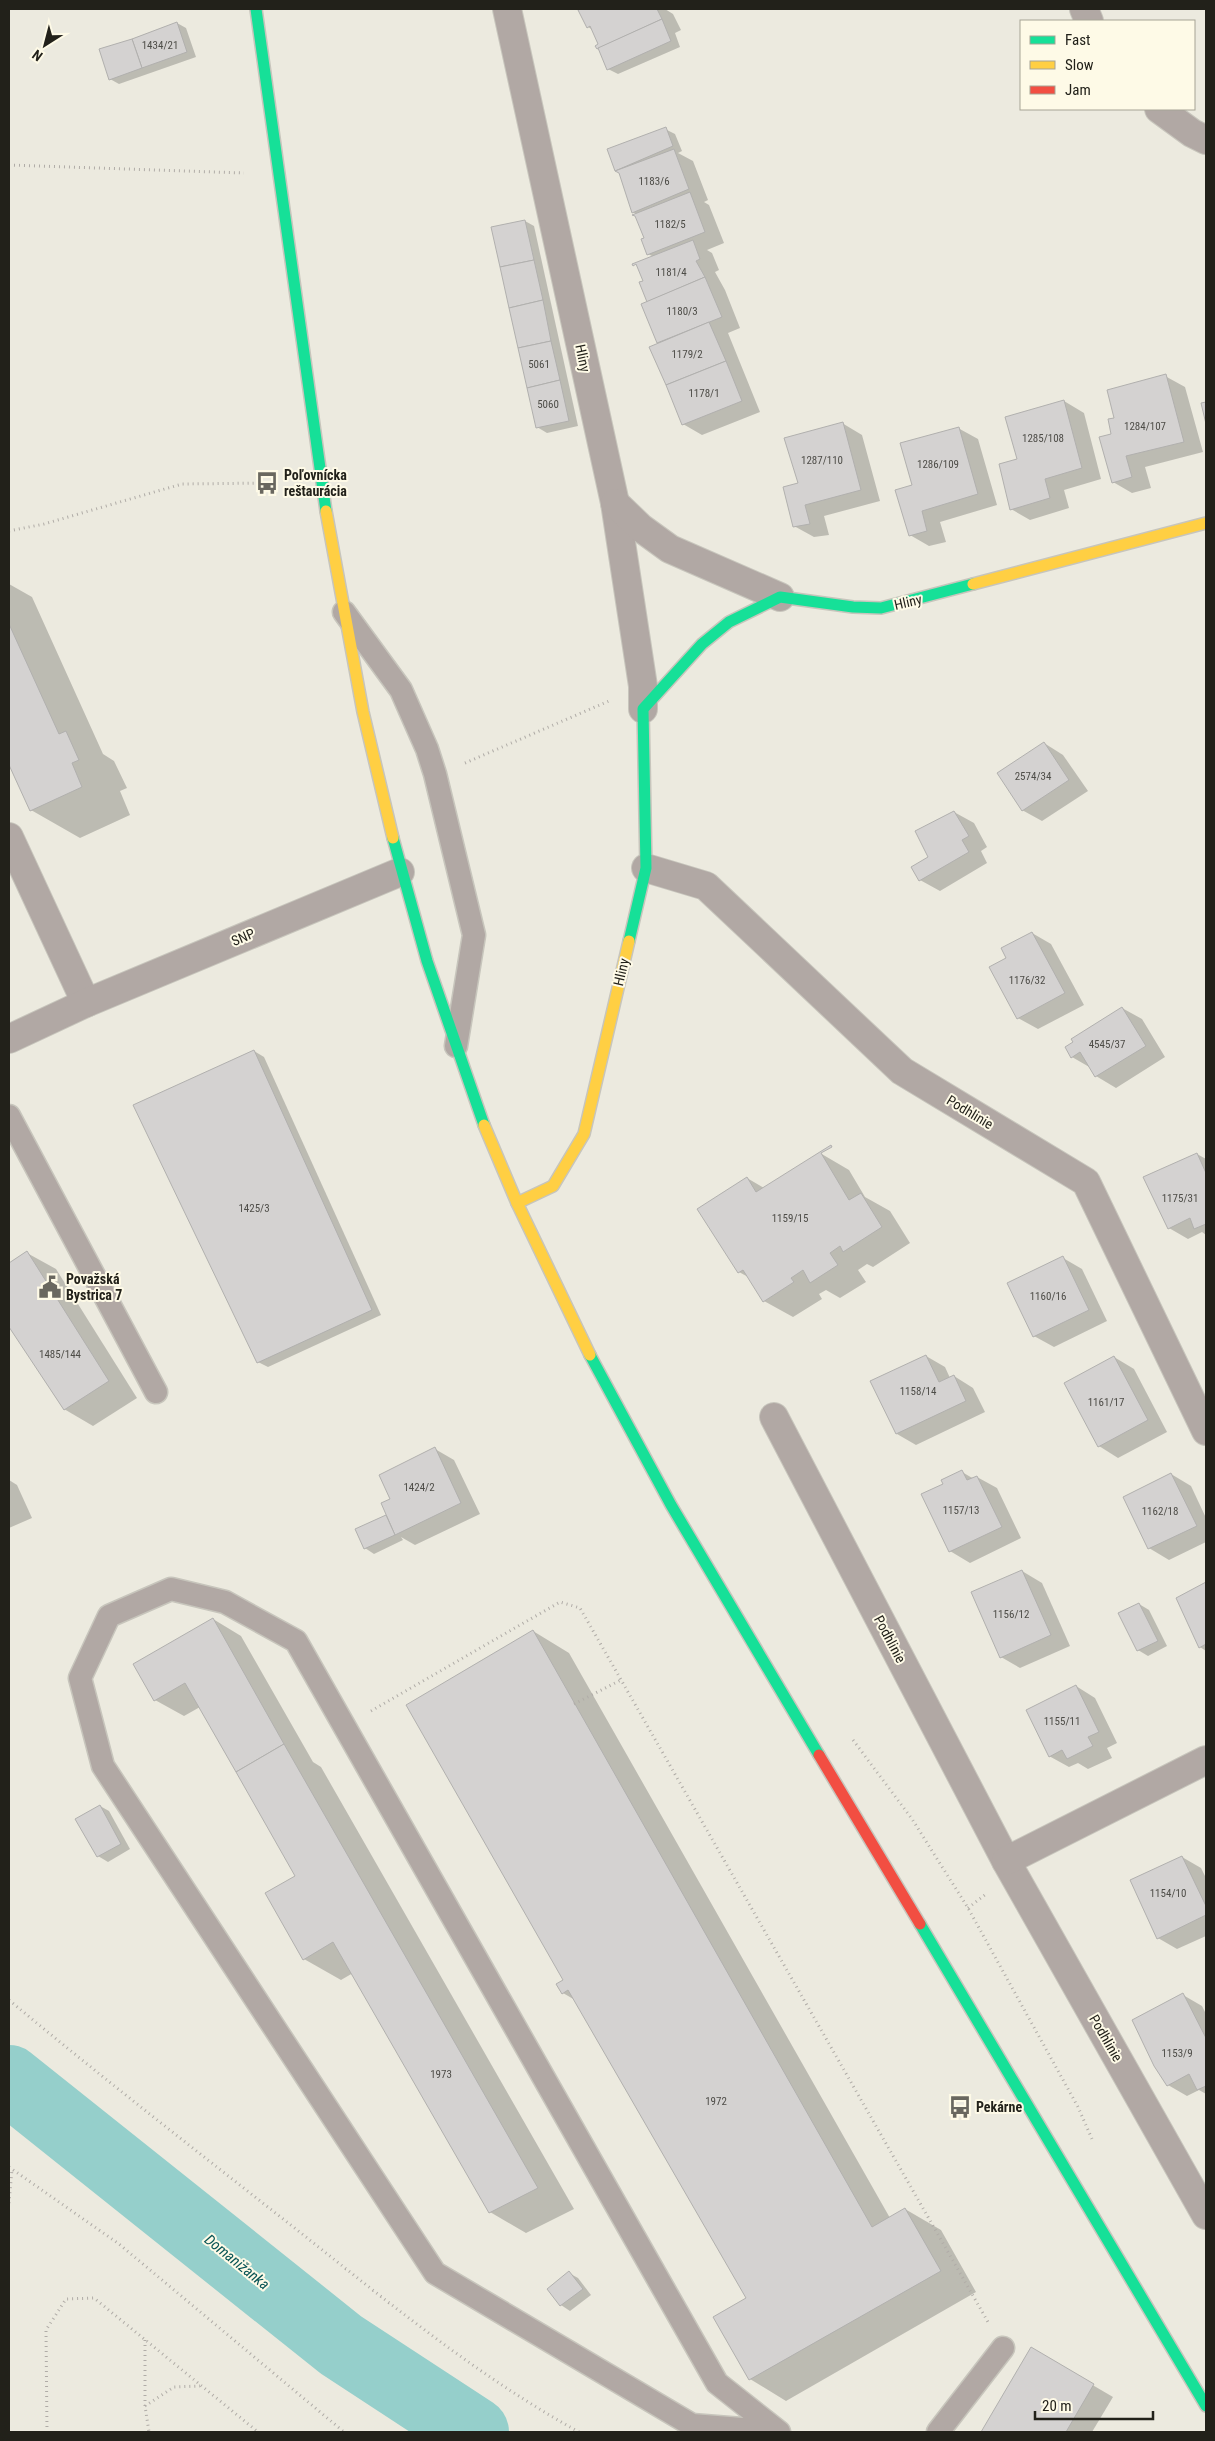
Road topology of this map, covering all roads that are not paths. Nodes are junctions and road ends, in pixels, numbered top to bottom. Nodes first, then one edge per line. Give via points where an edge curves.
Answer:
1 (256, 9) edge
2 (507, 9) edge
3 (1161, 110) edge
4 (1206, 140) edge
5 (615, 503) junction
6 (1206, 523) edge
7 (780, 597) junction
8 (342, 609) junction
9 (643, 698) junction
10 (9, 837) edge
11 (646, 868) junction
12 (400, 872) junction
13 (86, 1003) junction
14 (9, 1038) edge
15 (456, 1046) junction
16 (9, 1116) edge
17 (517, 1203) junction
18 (156, 1392) dead end
19 (774, 1418) dead end
20 (1206, 1431) edge
21 (1206, 1760) edge
22 (1006, 1860) junction
23 (1206, 2215) edge
24 (1003, 2348) road end
25 (1206, 2406) edge
26 (779, 2432) edge
27 (938, 2432) edge

1 - 8 main road
2 - 5 street, Hliny
3 - 4 street
5 - 7 street via 670,549
5 - 9 street, Hliny
6 - 7 main road, Hliny via 881,608
7 - 9 main road via 729,622
8 - 12 main road via 378,788
8 - 15 lane via 401,690 435,774 474,935
9 - 11 main road, Hliny
10 - 13 street
11 - 17 main road, Hliny via 584,1134 553,1186
11 - 20 street, Podhlinie via 706,886 902,1071 1086,1182
12 - 13 street, SNP
12 - 15 main road
13 - 14 street, SNP
15 - 17 main road
16 - 18 lane
17 - 25 main road via 584,1344 704,1565 1082,2191
19 - 22 street, Podhlinie
21 - 22 street
22 - 23 street, Podhlinie
24 - 27 lane
26 - 26 lane via 717,2383 296,1641 225,1602 172,1589 110,1616 80,1678 104,1766 435,2273 692,2425

